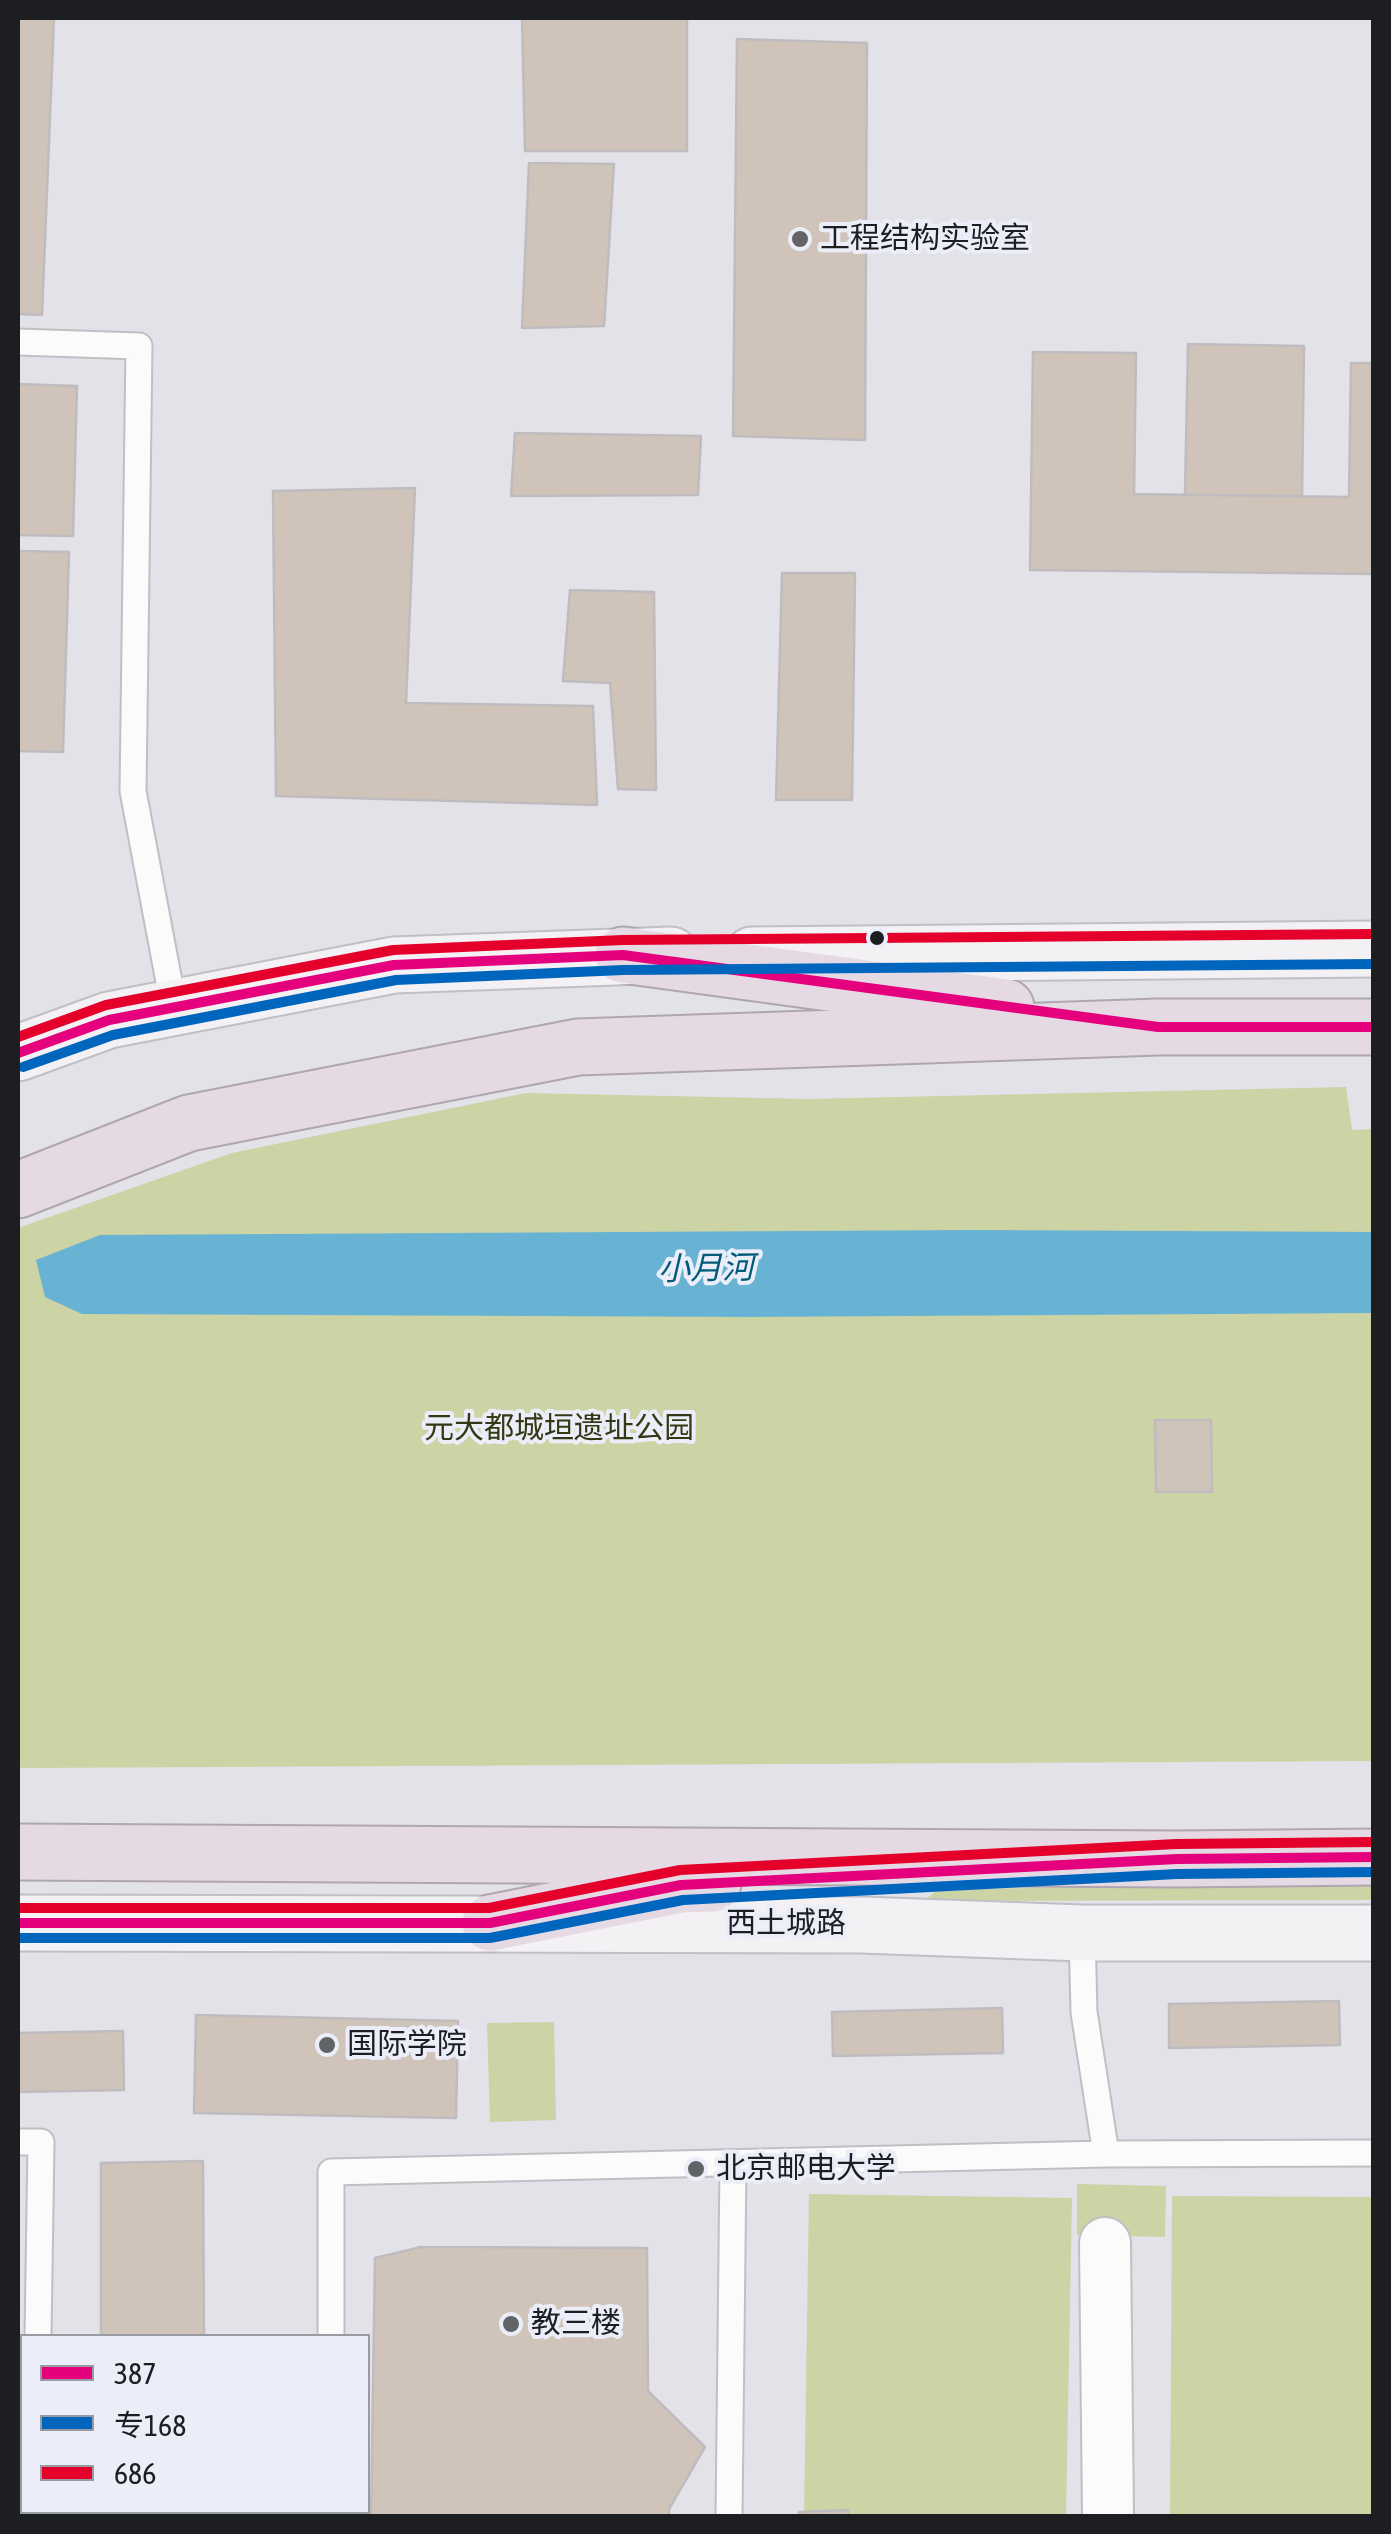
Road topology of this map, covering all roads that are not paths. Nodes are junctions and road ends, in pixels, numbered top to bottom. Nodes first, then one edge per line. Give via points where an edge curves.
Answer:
1 (18, 342) edge
2 (1374, 949) edge
3 (623, 955) junction
4 (174, 1008) junction
5 (18, 1018) edge
6 (109, 1020) junction
7 (1158, 1027) junction
8 (1374, 1027) edge
9 (18, 1052) edge
10 (18, 1190) edge
11 (18, 1852) edge
12 (1374, 1857) edge
13 (1177, 1859) junction
14 (18, 1923) edge
15 (490, 1924) junction
16 (1082, 1933) junction
17 (1374, 1933) edge
18 (18, 2142) edge
19 (1106, 2154) junction
20 (1374, 2154) edge
21 (732, 2163) junction
22 (1105, 2243) dead end
23 (38, 2334) edge
24 (331, 2334) edge
25 (729, 2516) edge
26 (1108, 2516) edge

1 - 4 lane via 140,346 133,791
2 - 3 street
3 - 4 street via 394,966
3 - 7 highway
4 - 6 street
5 - 6 street
6 - 9 street
7 - 8 highway
7 - 10 highway via 578,1048 188,1123
11 - 13 highway
12 - 13 highway
13 - 15 highway via 680,1886
14 - 15 street, 西土城路
15 - 16 street, 西土城路 via 862,1924
16 - 17 street, 西土城路
16 - 19 lane via 1084,2012
18 - 23 lane via 41,2142
19 - 20 lane
19 - 21 lane
21 - 24 lane via 331,2172
21 - 25 lane
22 - 26 street

